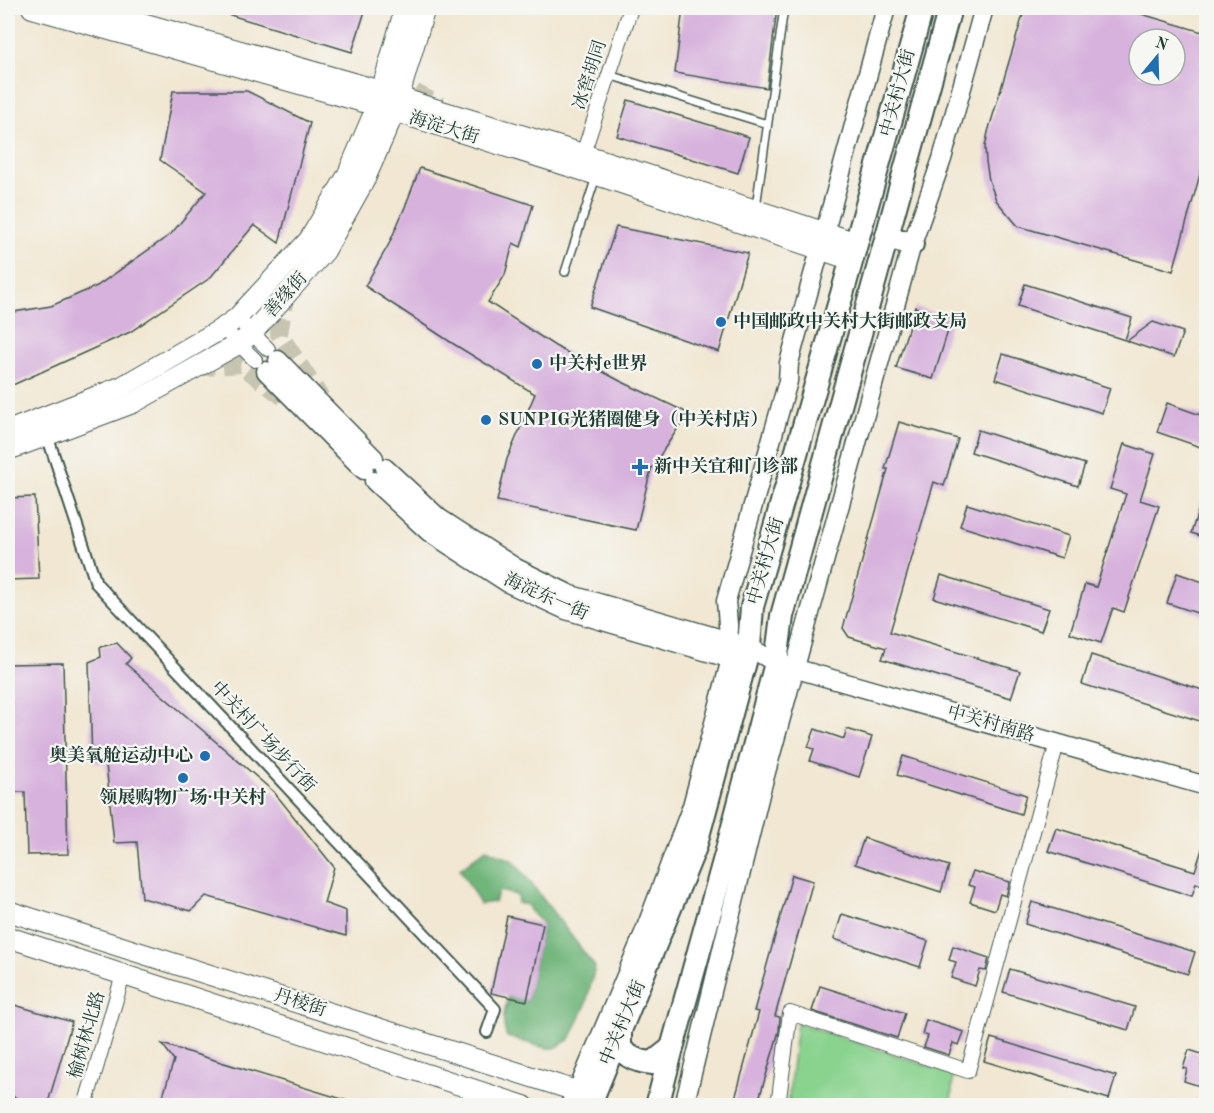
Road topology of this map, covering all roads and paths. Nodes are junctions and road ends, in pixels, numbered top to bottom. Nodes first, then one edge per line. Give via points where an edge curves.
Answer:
1 (32, 8) edge
2 (90, 8) edge
3 (405, 8) edge
4 (425, 8) edge
5 (631, 8) edge
6 (784, 8) edge
7 (886, 8) edge
8 (922, 8) edge
9 (950, 8) edge
10 (984, 8) edge
11 (609, 75) junction
12 (388, 102) junction
13 (767, 124) junction
14 (583, 154) junction
15 (597, 175) junction
16 (755, 210) junction
17 (887, 237) junction
18 (822, 241) junction
19 (912, 244) junction
20 (854, 252) junction
21 (565, 272) dead end
22 (230, 323) junction
23 (246, 338) junction
24 (267, 360) joint
25 (8, 431) edge
26 (47, 435) junction
27 (8, 450) edge
28 (738, 653) junction
29 (786, 666) junction
30 (1058, 743) junction
31 (1206, 786) edge
32 (8, 911) edge
33 (8, 937) edge
34 (123, 975) junction
35 (487, 1032) dead end
36 (620, 1032) junction
37 (672, 1048) junction
38 (582, 1100) edge
39 (85, 1106) edge
40 (524, 1106) edge
41 (657, 1106) edge
42 (684, 1106) edge
43 (778, 1106) edge

1 - 12 main road, 海淀大街
2 - 12 main road, 海淀大街
3 - 12 main road, 善缘街
4 - 12 main road, 善缘街
5 - 11 street, 冰窖胡同
6 - 13 lane
7 - 18 street
8 - 20 main road, 中关村大街
9 - 17 main road, 中关村大街
10 - 19 street, 中关村大街 via 942,159
11 - 13 lane
11 - 14 street, 冰窖胡同
12 - 14 main road, 海淀大街
12 - 15 main road, 海淀大街
12 - 22 main road, 善缘街 via 309,240
12 - 23 main road, 善缘街 via 364,181 325,251
13 - 16 lane
14 - 15 street
14 - 16 main road, 海淀大街
15 - 18 main road, 海淀大街
15 - 21 lane
16 - 18 main road, 海淀大街
17 - 19 main road
17 - 29 main road, 中关村大街 via 782,616
18 - 20 main road, 海淀大街
18 - 28 street via 789,363 788,381 726,601
19 - 29 street, 中关村大街
20 - 28 main road, 中关村大街
22 - 23 street, 海淀东一街
22 - 25 main road, 善缘街 via 123,386
23 - 24 street, 海淀东一街
23 - 26 main road, 善缘街 via 133,403
24 - 28 street, 海淀东一街 via 429,531 508,583 566,610
26 - 27 main road, 善缘街
26 - 35 street, 中关村广场步行街 via 96,583 495,1009
28 - 29 street, 海淀东一街
28 - 36 main road, 中关村大街 via 696,847
28 - 38 street, 中关村大街 via 692,806
29 - 30 street, 中关村南路
29 - 37 main road, 中关村大街 via 726,854
29 - 42 street, 中关村大街 via 761,790
30 - 31 street, 中关村南路
30 - 43 street via 968,1071 790,1013
32 - 38 main road, 丹棱街
33 - 34 main road, 丹棱街
34 - 39 street, 榆树林北路
34 - 40 main road, 丹棱街
36 - 37 main road via 620,1049 641,1062 653,1063
36 - 38 main road, 中关村大街
37 - 41 main road, 中关村大街

